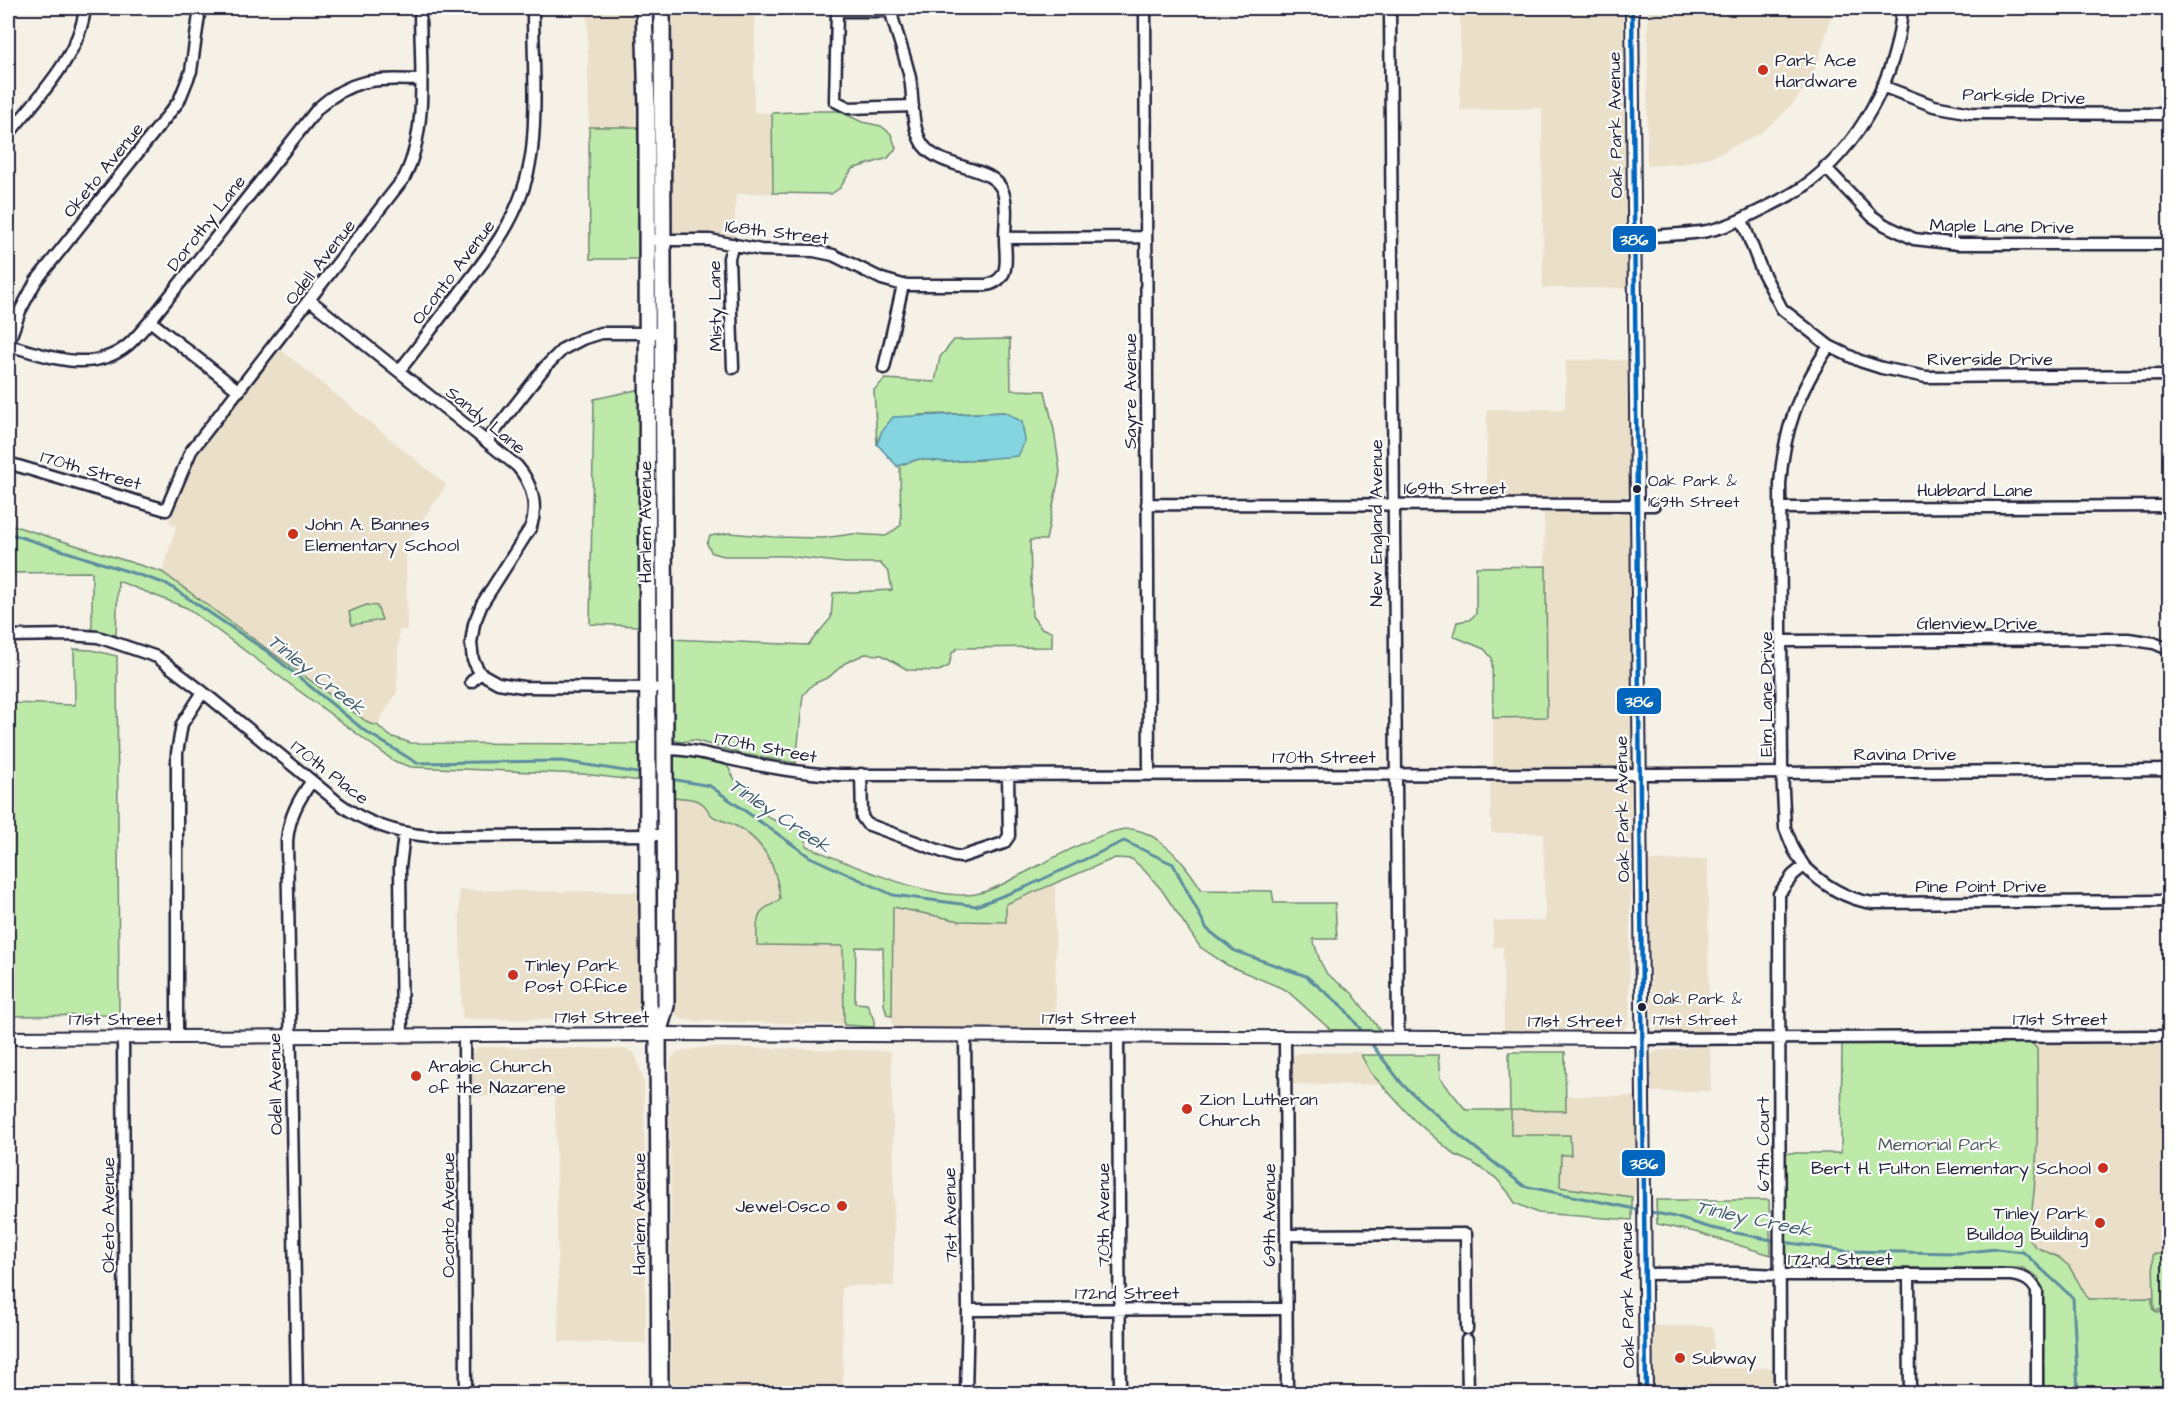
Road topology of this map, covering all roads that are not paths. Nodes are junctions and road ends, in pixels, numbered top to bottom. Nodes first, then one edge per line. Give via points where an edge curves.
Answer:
1 (85, 8) edge
2 (200, 8) edge
3 (420, 8) edge
4 (533, 8) edge
5 (644, 8) edge
6 (662, 8) edge
7 (1145, 8) edge
8 (1390, 8) edge
9 (1632, 8) edge
10 (1902, 8) edge
11 (890, 9) edge
12 (420, 80) junction
13 (1882, 86) junction
14 (913, 106) junction
15 (2169, 114) edge
16 (8, 135) edge
17 (1825, 167) junction
18 (1742, 220) junction
19 (1146, 237) junction
20 (1634, 237) junction
21 (1005, 238) junction
22 (664, 240) junction
23 (647, 241) junction
24 (733, 244) junction
25 (2169, 244) edge
26 (903, 285) junction
27 (310, 301) junction
28 (150, 321) junction
29 (647, 333) junction
30 (664, 333) junction
31 (8, 345) edge
32 (1829, 346) junction
33 (733, 368) dead end
34 (884, 368) dead end
35 (399, 371) junction
36 (2169, 375) edge
37 (239, 391) junction
38 (487, 441) junction
39 (8, 463) edge
40 (1147, 504) junction
41 (1392, 505) junction
42 (1637, 505) junction
43 (1654, 505) dead end
44 (2169, 506) edge
45 (1781, 507) junction
46 (166, 510) joint
47 (8, 636) edge
48 (1782, 641) junction
49 (2169, 650) edge
50 (480, 673) junction
51 (471, 682) dead end
52 (647, 688) junction
53 (665, 688) junction
54 (203, 692) junction
55 (665, 749) junction
56 (2169, 770) edge
57 (1782, 771) junction
58 (1640, 773) junction
59 (861, 774) junction
60 (1008, 774) junction
61 (1149, 774) junction
62 (1395, 774) junction
63 (312, 781) junction
64 (404, 834) junction
65 (666, 835) junction
66 (648, 836) junction
67 (1804, 866) junction
68 (2169, 901) edge
69 (657, 1034) junction
70 (464, 1035) junction
71 (291, 1036) junction
72 (402, 1036) junction
73 (965, 1036) junction
74 (1118, 1036) junction
75 (2169, 1036) edge
76 (123, 1037) junction
77 (177, 1037) junction
78 (1285, 1037) junction
79 (8, 1038) edge
80 (1398, 1038) junction
81 (1780, 1038) junction
82 (1642, 1039) junction
83 (1286, 1235) junction
84 (1645, 1274) junction
85 (1779, 1275) junction
86 (1909, 1276) junction
87 (1119, 1309) junction
88 (1286, 1309) junction
89 (968, 1310) junction
90 (1467, 1329) dead end
91 (1467, 1340) dead end
92 (125, 1394) edge
93 (297, 1394) edge
94 (466, 1394) edge
95 (660, 1394) edge
96 (966, 1394) edge
97 (1120, 1394) edge
98 (1287, 1394) edge
99 (1468, 1394) edge
100 (1646, 1394) edge
101 (1780, 1394) edge
102 (1910, 1394) edge
103 (2037, 1394) edge

1 - 16 street via 81,30 67,58
2 - 31 street, Oketo Avenue via 191,71 179,101 36,281
3 - 12 street, Odell Avenue
4 - 35 street, Oconto Avenue via 533,137 519,200 493,250
5 - 23 main road, Harlem Avenue
6 - 22 main road, Harlem Avenue
7 - 19 street, Sayre Avenue
8 - 41 street, New England Avenue
9 - 20 street, Oak Park Avenue
10 - 13 street via 1894,53
11 - 14 street, 168th Street via 910,76
11 - 14 street via 837,11 835,101 849,108
12 - 27 street, Odell Avenue via 417,142 405,178
12 - 28 street, Dorothy Lane via 352,84 318,108
13 - 15 street, Parkside Drive via 1934,106 1971,113
13 - 17 street via 1856,131
14 - 21 street, 168th Street via 917,132 924,146 944,161 998,182 1005,198
17 - 18 street via 1805,186
17 - 25 street, Maple Lane Drive via 1872,216 1914,239 1958,244
18 - 20 street via 1708,231
18 - 32 street, Riverside Drive via 1782,309
19 - 21 street
19 - 40 street, Sayre Avenue
20 - 42 street, Oak Park Avenue
21 - 26 street, 168th Street via 1004,273 994,283
22 - 23 street, 168th Street
22 - 24 street, 168th Street
22 - 30 main road, Harlem Avenue
23 - 29 main road, Harlem Avenue
24 - 26 street, 168th Street via 833,255
24 - 33 street, Misty Lane via 729,258
26 - 34 street
27 - 35 street, Sandy Lane
27 - 37 street, Odell Avenue
28 - 31 street, Dorothy Lane via 127,345 91,361 62,360
28 - 37 street
29 - 30 street
29 - 38 street via 601,333 562,349
29 - 52 main road, Harlem Avenue
30 - 53 main road, Harlem Avenue
32 - 36 street, Riverside Drive via 1860,361 1926,377
32 - 45 street, Elm Lane Drive via 1801,392 1791,420 1781,470
35 - 38 street, Sandy Lane
37 - 46 street, Odell Avenue via 191,451
38 - 50 street, Sandy Lane via 523,473 535,514 474,624 473,660
39 - 46 street, 170th Street
40 - 41 street, 169th Street
40 - 61 street, Sayre Avenue
41 - 42 street, 169th Street
41 - 62 street, New England Avenue
42 - 43 street, 169th Street
42 - 58 street, Oak Park Avenue
44 - 45 street, Hubbard Lane
45 - 48 street, Elm Lane Drive
47 - 54 street, 170th Place via 83,635 106,639 157,657
48 - 49 street, Glenview Drive via 2128,639
48 - 57 street, Elm Lane Drive
50 - 51 street
50 - 52 street via 498,683 523,687
52 - 53 street
52 - 66 main road, Harlem Avenue
53 - 55 main road, Harlem Avenue
54 - 63 street, 170th Place
54 - 77 street via 182,724 177,753
55 - 59 street, 170th Street via 701,751 826,775
55 - 65 main road, Harlem Avenue
56 - 57 street, Ravina Drive
57 - 58 street, Ravina Drive
57 - 67 street, Elm Lane Drive via 1785,828
58 - 62 street, 170th Street
58 - 82 street, Oak Park Avenue
59 - 60 street, 170th Street
59 - 60 street via 862,817 867,824 954,856 1004,843 1009,836
60 - 61 street, 170th Street
61 - 62 street, 170th Street
62 - 80 street, New England Avenue
63 - 64 street, 170th Place via 351,812
63 - 71 street, Odell Avenue via 294,809 287,841
64 - 66 street, 170th Place
64 - 72 street via 400,867
65 - 66 street, 170th Place
65 - 69 main road, Harlem Avenue via 666,1006
66 - 69 main road, Harlem Avenue via 649,1006
67 - 68 street, Pine Point Drive via 1838,892 1873,903
67 - 81 street via 1779,894
69 - 70 street, 171st Street
69 - 73 street, 171st Street
69 - 95 main road, Harlem Avenue
70 - 72 street, 171st Street
70 - 94 street, Oconto Avenue
71 - 72 street, 171st Street
71 - 77 street, 171st Street
71 - 93 street, Odell Avenue
73 - 74 street, 171st Street
73 - 89 street, 71st Avenue
74 - 78 street, 171st Street
74 - 87 street, 70th Avenue
75 - 81 street, 171st Street
76 - 77 street, 171st Street
76 - 79 street, 171st Street
76 - 92 street, Oketo Avenue
78 - 80 street, 171st Street
78 - 83 street, 69th Avenue
80 - 82 street, 171st Street
81 - 82 street, 171st Street
81 - 85 street, 67th Court
82 - 84 street, Oak Park Avenue
83 - 88 street, 69th Avenue
83 - 90 street via 1466,1234
84 - 85 street, 172nd Street
84 - 100 street, Oak Park Avenue
85 - 86 street, 172nd Street
85 - 101 street, 67th Court
86 - 102 street
86 - 103 street, 172nd Street via 2011,1275 2033,1283 2037,1291
87 - 88 street, 172nd Street
87 - 89 street, 172nd Street
87 - 97 street, 70th Avenue
88 - 98 street, 69th Avenue
89 - 96 street, 71st Avenue
91 - 99 street

